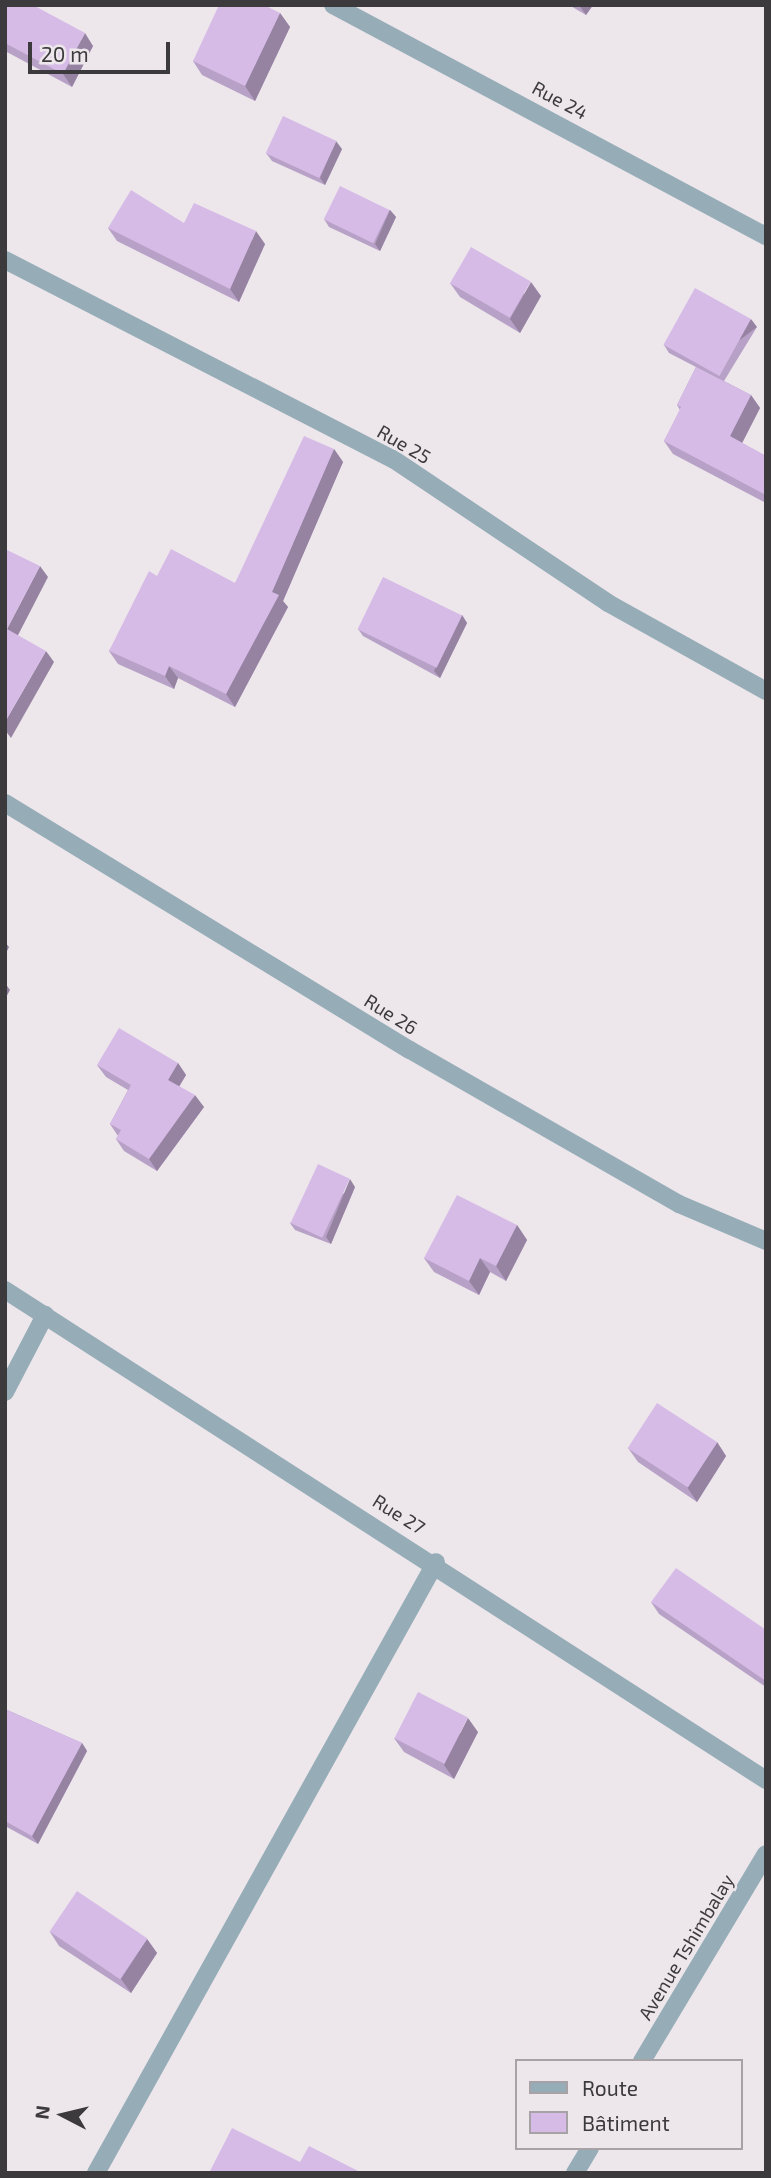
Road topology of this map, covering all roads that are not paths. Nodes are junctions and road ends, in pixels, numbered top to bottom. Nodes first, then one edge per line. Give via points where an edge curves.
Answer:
1 (333, 5) edge
2 (766, 236) edge
3 (5, 260) edge
4 (766, 691) edge
5 (5, 803) edge
6 (766, 1241) edge
7 (5, 1290) edge
8 (45, 1315) junction
9 (5, 1392) edge
10 (436, 1562) junction
11 (766, 1780) edge
12 (766, 1854) edge
13 (643, 2059) edge
14 (589, 2150) edge
15 (96, 2173) edge
16 (575, 2173) edge

1 - 2 street, Rue 24
3 - 4 street, Rue 25 via 393,459 608,603
5 - 6 street, Rue 26 via 410,1050 679,1204
7 - 8 street, Rue 27
8 - 9 street
8 - 10 street, Rue 27
10 - 11 street, Rue 27
10 - 15 street
12 - 13 street, Avenue Tshimbalay
14 - 16 street

